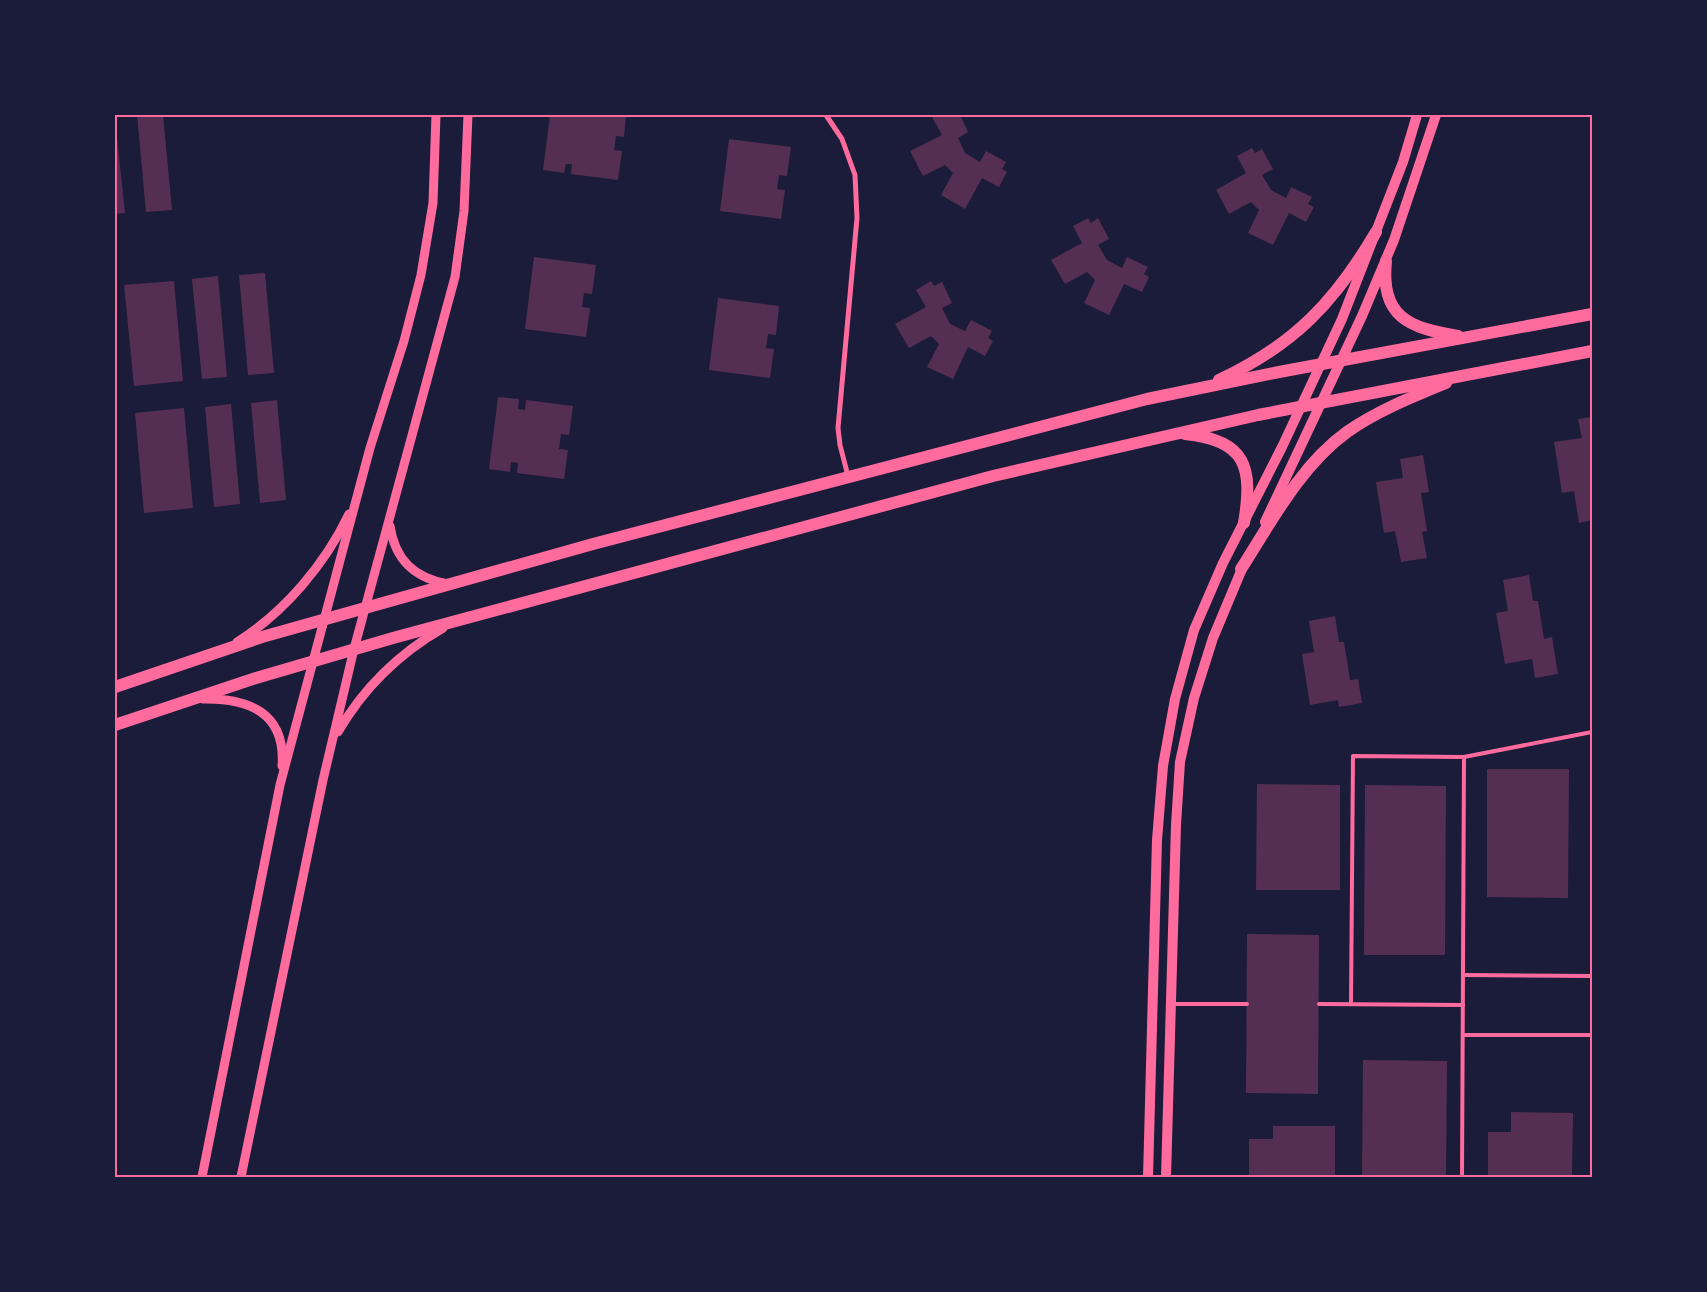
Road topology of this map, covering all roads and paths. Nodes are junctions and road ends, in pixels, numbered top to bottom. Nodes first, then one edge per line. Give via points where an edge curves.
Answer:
1 (436, 115) edge
2 (468, 115) edge
3 (826, 115) edge
4 (1417, 115) edge
5 (1436, 115) edge
6 (1376, 232) junction
7 (1386, 261) junction
8 (1592, 314) edge
9 (1473, 337) junction
10 (1592, 351) edge
11 (1342, 360) junction
12 (1321, 364) junction
13 (1469, 374) junction
14 (1202, 388) junction
15 (1323, 402) junction
16 (1301, 406) junction
17 (1175, 433) junction
18 (848, 477) junction
19 (358, 493) junction
20 (390, 521) junction
21 (1244, 523) junction
22 (1241, 569) junction
23 (450, 584) junction
24 (366, 608) junction
25 (326, 620) junction
26 (455, 621) junction
27 (354, 649) junction
28 (224, 650) junction
29 (312, 662) junction
30 (115, 687) edge
31 (193, 699) junction
32 (115, 725) edge
33 (1592, 732) edge
34 (333, 741) junction
35 (1464, 757) junction
36 (280, 785) junction
37 (1463, 975) junction
38 (1592, 976) edge
39 (1170, 1004) junction
40 (1246, 1004) dead end
41 (1318, 1004) dead end
42 (1352, 1004) junction
43 (1462, 1005) junction
44 (1463, 1034) junction
45 (1592, 1035) edge
46 (202, 1177) edge
47 (241, 1177) edge
48 (1148, 1177) edge
49 (1166, 1177) edge
50 (1462, 1177) edge

1 - 19 street via 433,204 421,275
2 - 20 street via 464,211 455,278
3 - 18 street via 842,139 855,175 857,209 838,428
4 - 6 main road
5 - 7 main road
6 - 12 main road
6 - 14 main road via 1346,279 1298,333 1257,360
7 - 9 main road via 1385,288 1393,309 1401,318 1422,329
7 - 11 main road
8 - 9 main road
9 - 11 main road
10 - 13 main road
11 - 12 main road
11 - 15 main road
12 - 14 main road
12 - 16 main road
13 - 15 main road
13 - 22 main road via 1365,420 1330,446 1290,495
14 - 18 main road via 1146,399
15 - 16 main road
15 - 22 main road
16 - 17 main road
16 - 21 main road
17 - 21 main road via 1215,440 1240,456 1245,464 1247,480
17 - 26 main road via 993,476
18 - 23 main road
19 - 25 street
19 - 28 street via 342,529 297,590 260,626
20 - 23 street via 394,545 406,566 425,578
20 - 24 street
21 - 48 main road via 1194,630 1175,699 1163,766 1157,840
22 - 39 main road via 1210,646 1180,762
23 - 24 main road
24 - 25 main road
24 - 27 street
25 - 28 main road
25 - 29 street
26 - 27 main road
26 - 34 street via 389,665 358,701
27 - 29 main road
27 - 34 street
28 - 30 main road
29 - 31 main road
29 - 36 street
31 - 32 main road
31 - 36 street via 240,701 265,714 281,744
33 - 35 lane
34 - 47 street
35 - 37 lane
35 - 42 lane via 1353,756
36 - 46 street
37 - 38 lane
37 - 43 lane
39 - 40 lane
39 - 49 main road
41 - 42 lane
42 - 43 lane
43 - 44 lane
44 - 45 lane
44 - 50 lane

